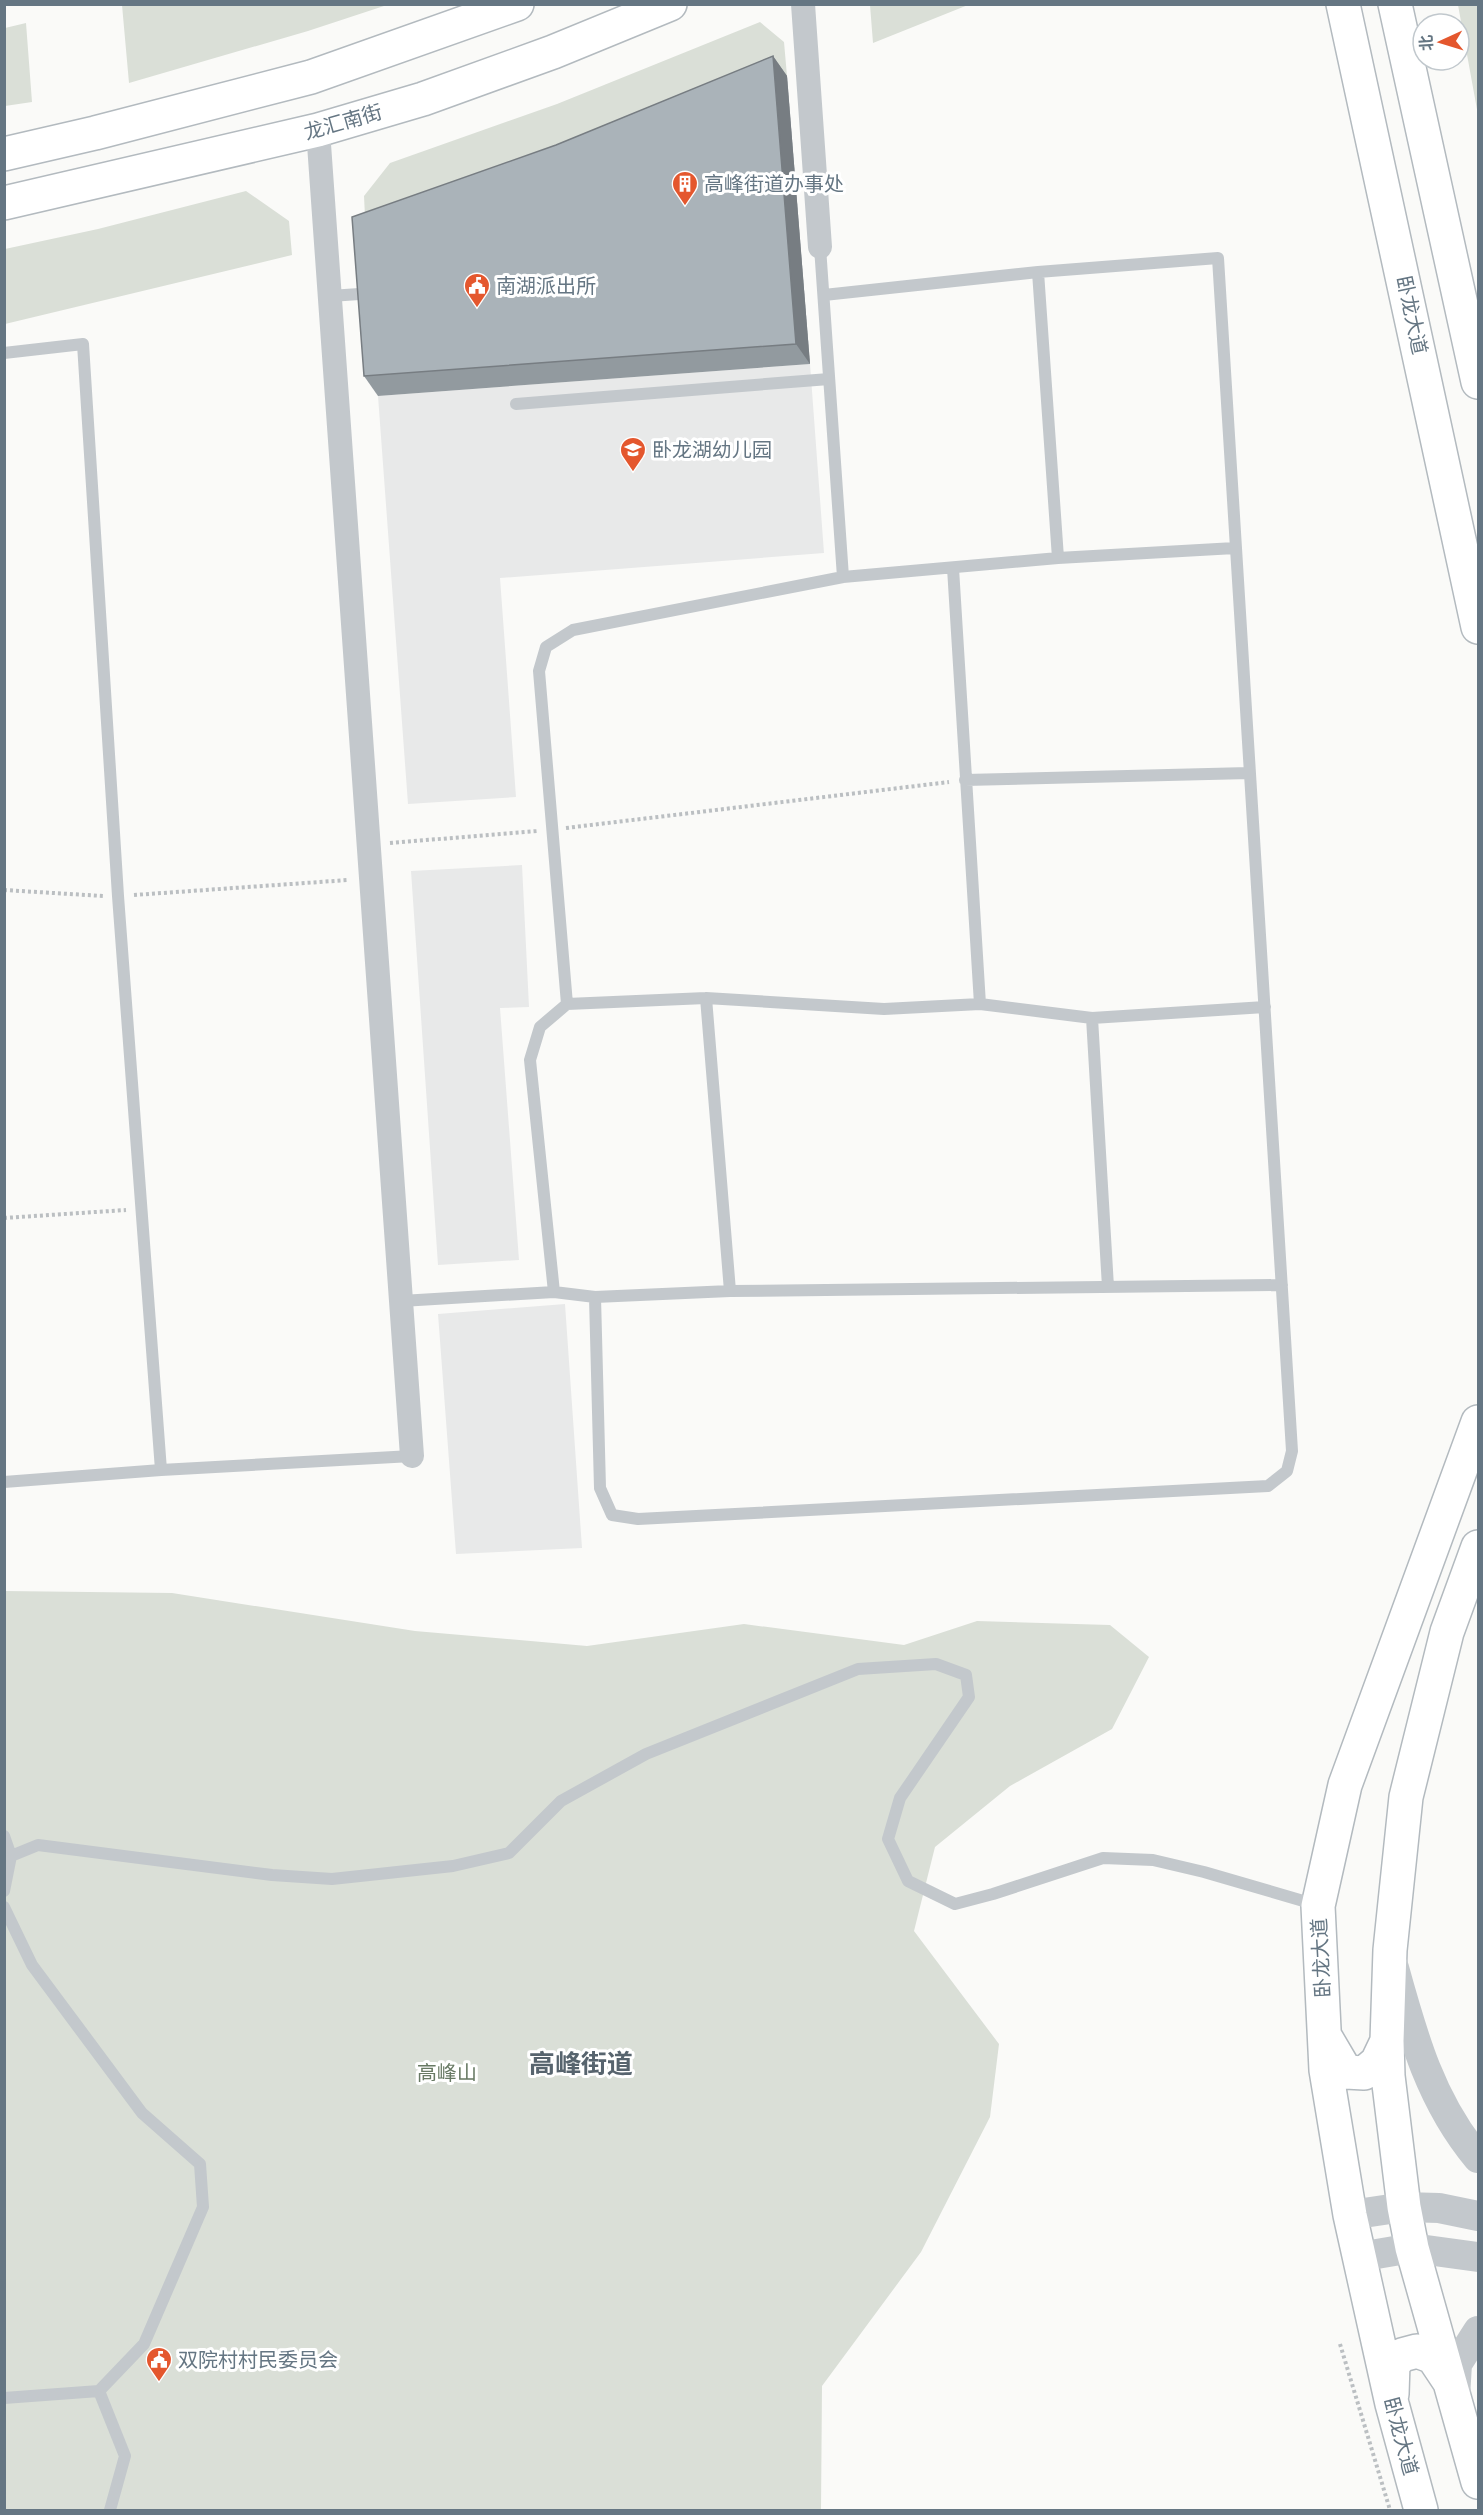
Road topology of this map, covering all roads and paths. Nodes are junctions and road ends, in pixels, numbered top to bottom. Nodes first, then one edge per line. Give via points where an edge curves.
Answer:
1 (517, 4) edge
2 (670, 4) edge
3 (803, 4) edge
4 (1343, 4) edge
5 (1395, 4) edge
6 (318, 130) junction
7 (4, 154) edge
8 (4, 203) edge
9 (820, 247) joint
10 (1038, 272) junction
11 (388, 292) edge
12 (824, 295) junction
13 (330, 296) junction
14 (4, 353) edge
15 (830, 379) junction
16 (1479, 382) edge
17 (516, 404) dead end
18 (1235, 548) junction
19 (1058, 558) junction
20 (952, 568) junction
21 (843, 577) junction
22 (1479, 627) edge
23 (1249, 772) junction
24 (966, 780) junction
25 (551, 830) junction
26 (368, 845) junction
27 (371, 879) junction
28 (4, 891) edge
29 (118, 896) junction
30 (706, 998) junction
31 (567, 1004) junction
32 (980, 1004) junction
33 (1265, 1007) junction
34 (1092, 1018) junction
35 (142, 1209) junction
36 (4, 1218) edge
37 (1282, 1285) junction
38 (1108, 1287) junction
39 (730, 1291) junction
40 (554, 1292) junction
41 (595, 1297) junction
42 (401, 1301) junction
43 (1479, 1422) edge
44 (412, 1456) joint
45 (161, 1470) junction
46 (4, 1482) edge
47 (1479, 1546) edge
48 (4, 1836) edge
49 (11, 1856) junction
50 (4, 1891) edge
51 (1318, 1906) junction
52 (4, 1907) edge
53 (1390, 1950) junction
54 (1324, 2034) junction
55 (1387, 2041) junction
56 (1479, 2158) edge
57 (1404, 2207) junction
58 (1350, 2215) junction
59 (1479, 2216) edge
60 (1412, 2248) junction
61 (1359, 2257) junction
62 (1479, 2257) edge
63 (1479, 2331) edge
64 (1340, 2344) dead end
65 (99, 2391) junction
66 (1452, 2391) junction
67 (4, 2398) edge
68 (1392, 2404) junction
69 (1479, 2482) edge
70 (110, 2511) edge
71 (1390, 2511) edge
72 (1421, 2511) edge

1 - 7 main road via 311,77
2 - 6 main road, 龙汇南街 via 423,99
3 - 9 street via 811,197
4 - 22 main road, 卧龙大道
5 - 16 main road
6 - 8 main road, 龙汇南街
6 - 13 street
9 - 12 lane
10 - 12 lane
10 - 18 lane via 1218,258
10 - 19 lane
11 - 13 lane
12 - 15 lane
13 - 26 street
14 - 29 lane via 83,344
15 - 17 lane
15 - 21 lane
18 - 19 lane
18 - 23 lane
19 - 20 lane
20 - 21 lane
20 - 24 lane
21 - 25 lane via 573,630 546,647 539,671
23 - 24 lane
23 - 33 lane
24 - 25 path
24 - 32 lane
25 - 26 path
25 - 31 lane
26 - 27 street
27 - 29 path
27 - 42 street
28 - 29 path
29 - 35 lane
30 - 31 lane
30 - 32 lane via 884,1009
30 - 39 lane
31 - 40 lane via 540,1027 530,1060
32 - 34 lane
33 - 34 lane
33 - 37 lane
34 - 38 lane
35 - 36 path
35 - 45 lane
37 - 38 lane
37 - 41 lane via 1292,1451 1287,1471 1268,1486 638,1519 612,1515 600,1488
38 - 39 lane
39 - 41 lane
40 - 41 lane
40 - 42 lane
42 - 44 street
43 - 51 main road, 卧龙大道 via 1345,1785
44 - 45 lane
45 - 46 lane
47 - 53 main road via 1447,1632 1406,1797
48 - 49 lane
49 - 50 lane
49 - 51 lane via 38,1845 332,1880 453,1866 509,1853 561,1801 646,1754 858,1669 936,1664 966,1675 969,1697 900,1798 888,1839 908,1881 955,1904 1103,1858 1153,1860
51 - 54 main road, 卧龙大道
52 - 65 lane via 32,1965 142,2113 200,2164 203,2207 144,2344
53 - 55 main road
53 - 56 street via 1413,2040 1435,2090
54 - 55 main road via 1346,2072 1364,2073 1377,2062
54 - 58 main road, 卧龙大道 via 1326,2070
55 - 57 main road
57 - 58 street
57 - 59 street via 1439,2208
57 - 60 main road
58 - 61 main road, 卧龙大道
60 - 61 street
60 - 62 street
60 - 66 main road
61 - 68 main road, 卧龙大道
63 - 66 street via 1457,2364
64 - 71 path
65 - 67 lane
65 - 70 lane via 125,2456
66 - 68 main road via 1433,2357 1417,2351 1402,2355 1393,2364
66 - 69 main road
68 - 72 main road, 卧龙大道

